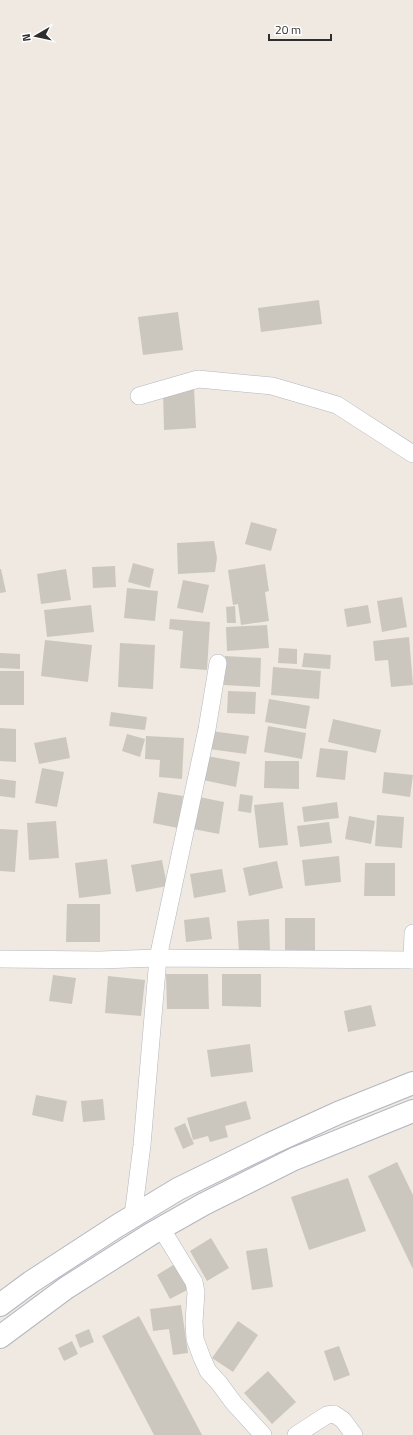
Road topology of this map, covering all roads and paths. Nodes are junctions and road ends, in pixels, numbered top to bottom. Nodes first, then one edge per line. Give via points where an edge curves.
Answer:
1 (139, 396) dead end
2 (413, 454) edge
3 (218, 663) dead end
4 (413, 932) edge
5 (158, 958) junction
6 (0, 959) edge
7 (413, 960) edge
8 (413, 1083) edge
9 (413, 1111) edge
10 (133, 1216) junction
11 (161, 1228) junction
12 (0, 1306) edge
13 (0, 1337) edge
14 (263, 1435) edge
15 (296, 1435) edge
16 (354, 1435) edge

1 - 2 street via 198,379 272,386 337,404
3 - 5 street
4 - 7 street
5 - 6 street
5 - 7 street
5 - 10 street via 142,1145
8 - 10 main road via 270,1144 178,1189
9 - 11 main road via 294,1159
10 - 12 main road via 31,1282
11 - 13 main road via 66,1288
11 - 14 street via 194,1282 195,1339 208,1371
15 - 16 street via 327,1415 334,1414 343,1420

